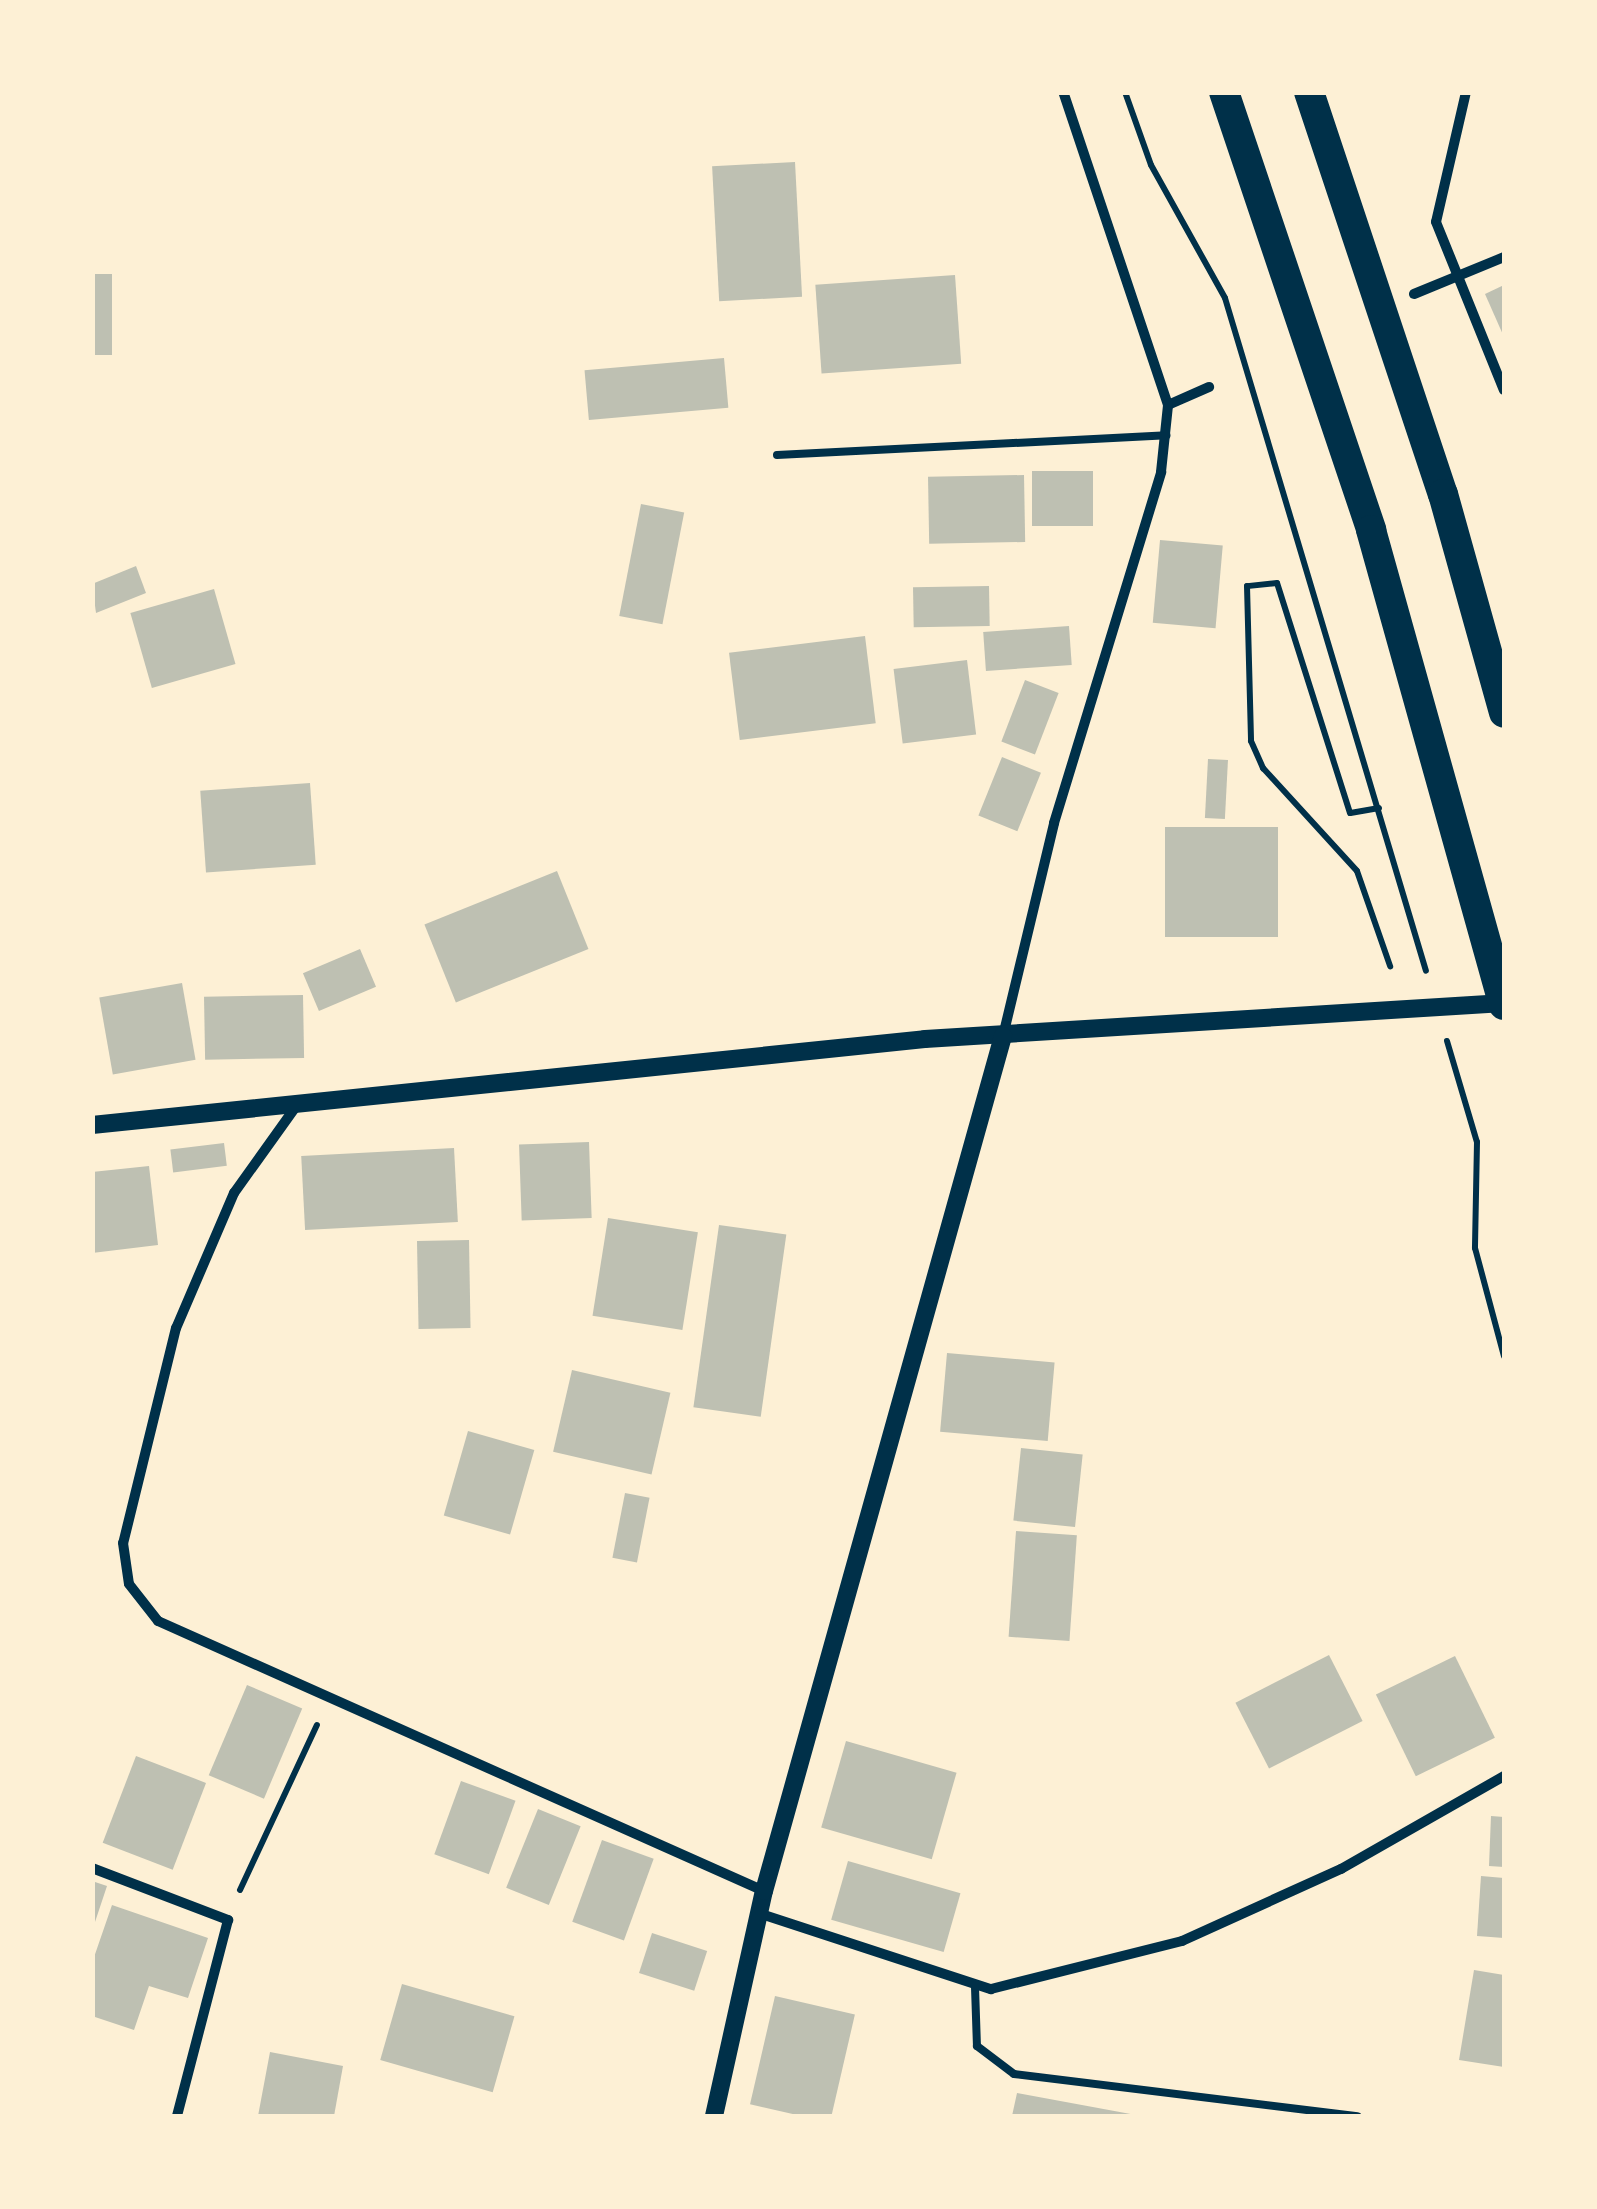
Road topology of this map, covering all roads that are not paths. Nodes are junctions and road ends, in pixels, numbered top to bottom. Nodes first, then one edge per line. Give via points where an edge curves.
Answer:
1 (1063, 92) edge
2 (1224, 92) edge
3 (1308, 92) edge
4 (1466, 92) edge
5 (1504, 257) edge
6 (1455, 277) junction
7 (1414, 294) dead end
8 (1208, 387) dead end
9 (1504, 390) edge
10 (1168, 404) junction
11 (1166, 435) junction
12 (777, 455) dead end
13 (1504, 713) edge
14 (1504, 1004) edge
15 (1003, 1036) junction
16 (303, 1097) junction
17 (92, 1125) edge
18 (1504, 1776) edge
19 (92, 1868) edge
20 (764, 1891) junction
21 (762, 1914) junction
22 (974, 1986) junction
23 (177, 2116) edge
24 (714, 2116) edge
25 (1357, 2116) edge

1 - 10 street
2 - 14 highway via 1371,530
3 - 13 highway via 1443,494
4 - 6 street via 1436,222
5 - 6 street
6 - 7 street
6 - 9 street
8 - 10 street
10 - 11 street
11 - 12 lane
11 - 15 street
14 - 15 street
15 - 16 street
15 - 20 street
16 - 17 street
16 - 20 street via 206,1244 123,1543 129,1584 158,1621
18 - 22 street via 1340,1869 1182,1941
19 - 23 street via 228,1920
20 - 21 street
21 - 22 street
21 - 24 street
22 - 25 lane via 977,2046 1014,2074

